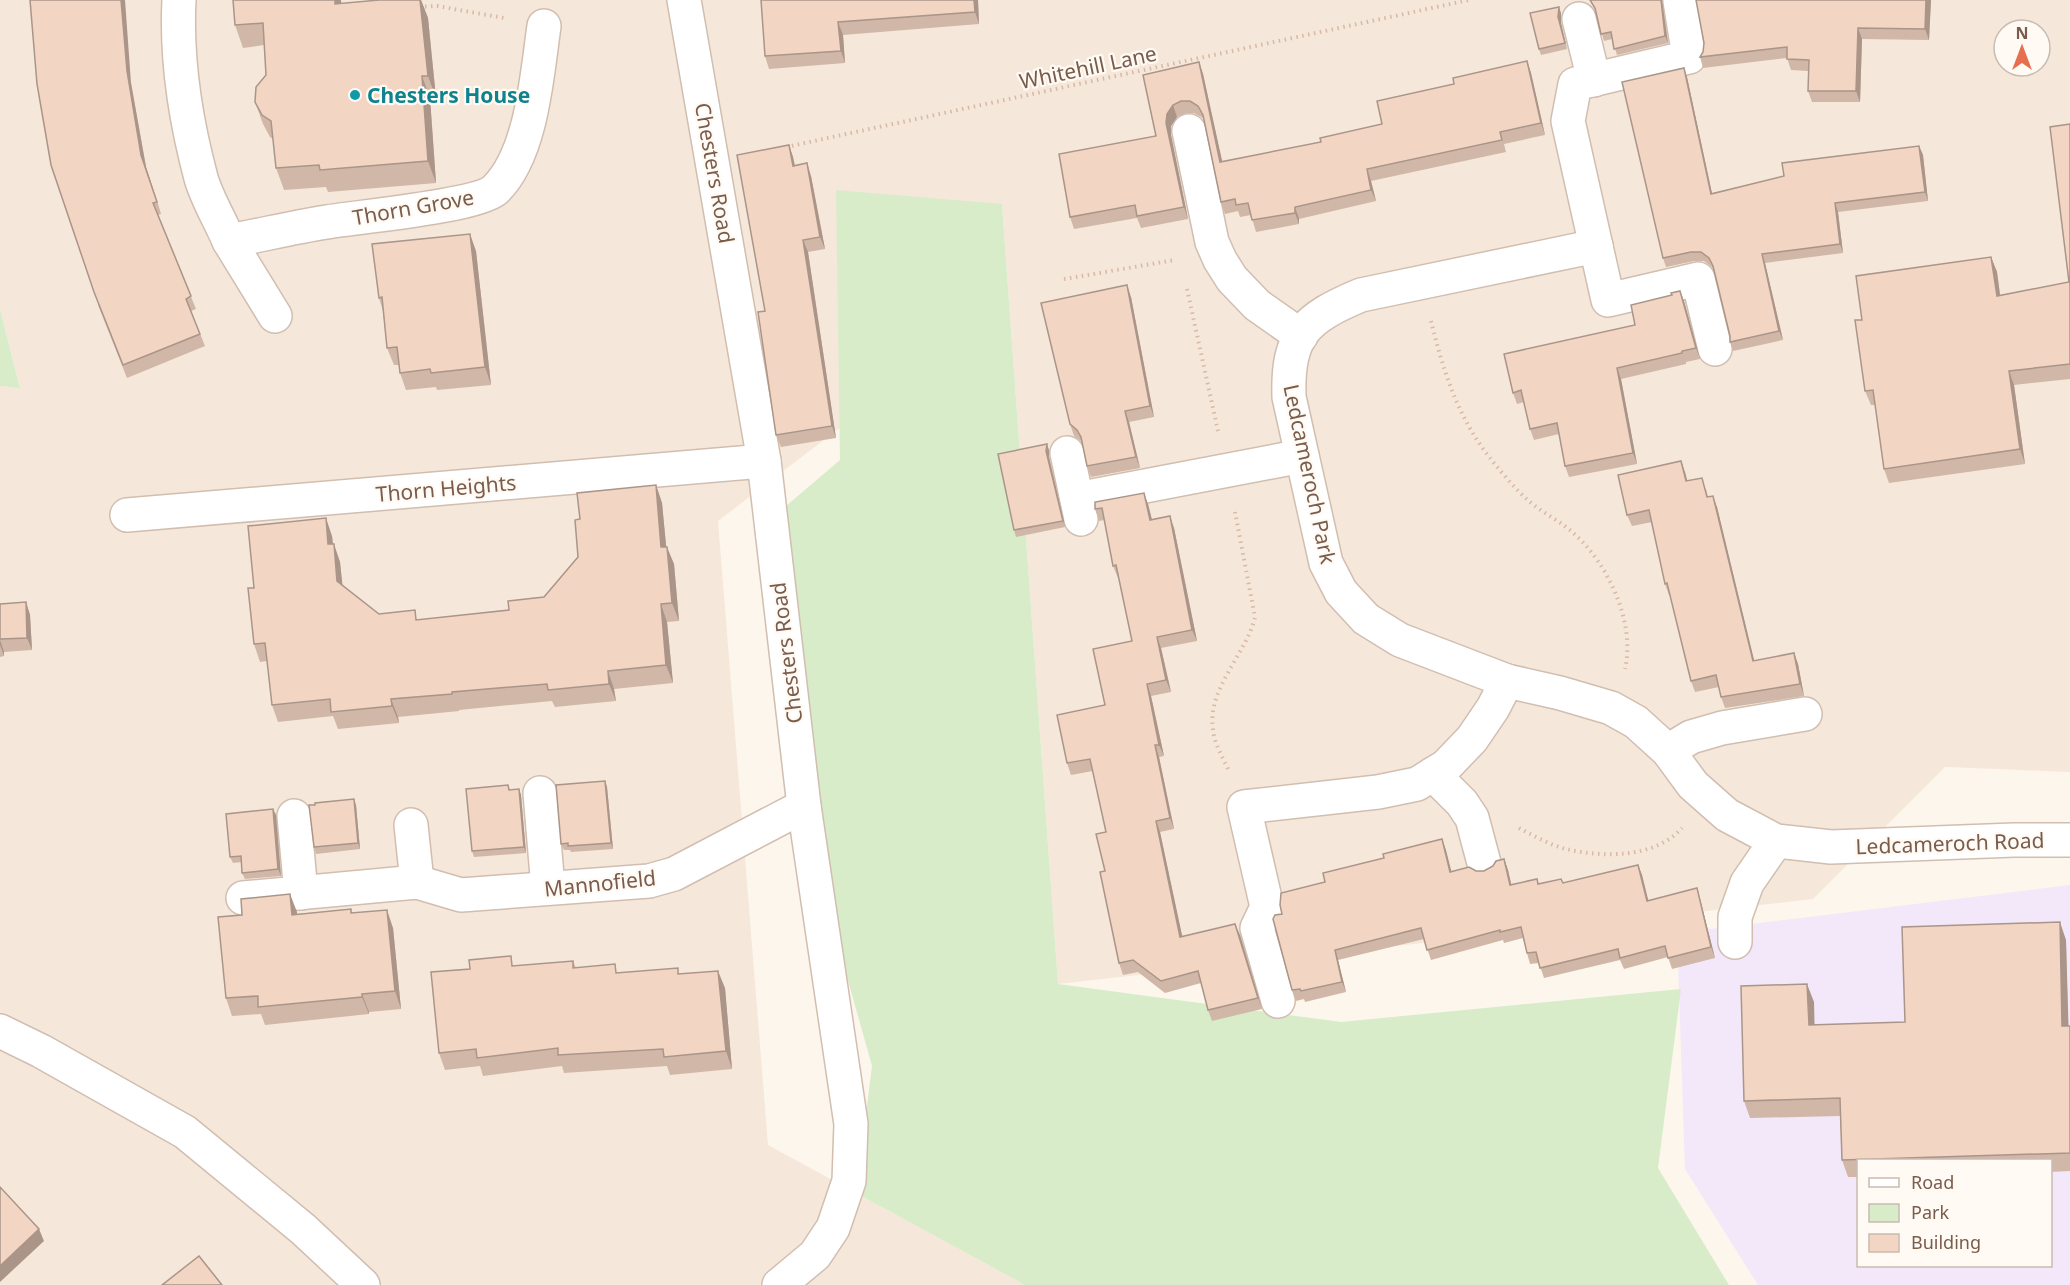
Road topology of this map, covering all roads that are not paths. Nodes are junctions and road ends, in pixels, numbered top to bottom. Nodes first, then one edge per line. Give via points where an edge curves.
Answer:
1 (179, 0) edge
2 (684, 0) edge
3 (1680, 1) edge
4 (1579, 19) dead end
5 (544, 26) road end
6 (1594, 80) junction
7 (1189, 131) dead end
8 (229, 241) junction
9 (1596, 246) junction
10 (275, 316) dead end
11 (1300, 336) junction
12 (1715, 349) dead end
13 (1067, 453) dead end
14 (1302, 456) junction
15 (764, 461) junction
16 (127, 515) dead end
17 (1507, 681) junction
18 (1805, 714) dead end
19 (1668, 751) junction
20 (1433, 774) junction
21 (540, 793) dead end
22 (804, 806) junction
23 (294, 816) dead end
24 (411, 825) dead end
25 (2070, 840) edge
26 (1776, 841) junction
27 (1831, 847) joint
28 (1484, 863) dead end
29 (417, 882) junction
30 (549, 888) junction
31 (302, 893) junction
32 (243, 898) edge
33 (1735, 942) dead end
34 (1278, 1001) dead end
35 (0, 1031) edge
36 (363, 1285) edge
37 (779, 1285) edge

1 - 8 street via 177,30 185,98 202,179
2 - 15 street, Chesters Road
3 - 6 street via 1689,57
4 - 6 street
5 - 8 street, Thorn Grove via 533,97 518,157 495,190 461,202
6 - 9 street via 1575,84 1568,121
7 - 11 street via 1216,253 1232,279 1257,305
8 - 10 street
9 - 11 street, Ledcameroch Park via 1361,295 1331,308
9 - 12 street via 1608,300 1698,279
11 - 14 street, Ledcameroch Park via 1288,370 1289,397
13 - 14 street via 1079,510 1226,470
14 - 17 street, Ledcameroch Park via 1326,563 1353,606 1400,640
15 - 16 street, Thorn Heights
15 - 22 street, Chesters Road
17 - 19 street, Ledcameroch Park via 1611,708 1635,722
17 - 20 street via 1472,739
18 - 19 street via 1722,728 1691,737
19 - 26 street, Ledcameroch Park via 1693,784 1726,815
20 - 28 street via 1472,818
20 - 34 street via 1417,784 1378,792 1244,807 1267,907 1257,928
21 - 30 street
22 - 30 street, Mannofield via 674,874 649,881
22 - 37 street, Chesters Road via 851,1125 849,1181 833,1228 815,1255
23 - 31 street
24 - 29 street
25 - 27 street, Ledcameroch Road
26 - 27 street, Ledcameroch Park
26 - 33 street via 1747,883 1735,917
29 - 30 street, Mannofield via 460,895
29 - 31 street, Mannofield
31 - 32 street, Mannofield
35 - 36 street via 185,1132 303,1229

